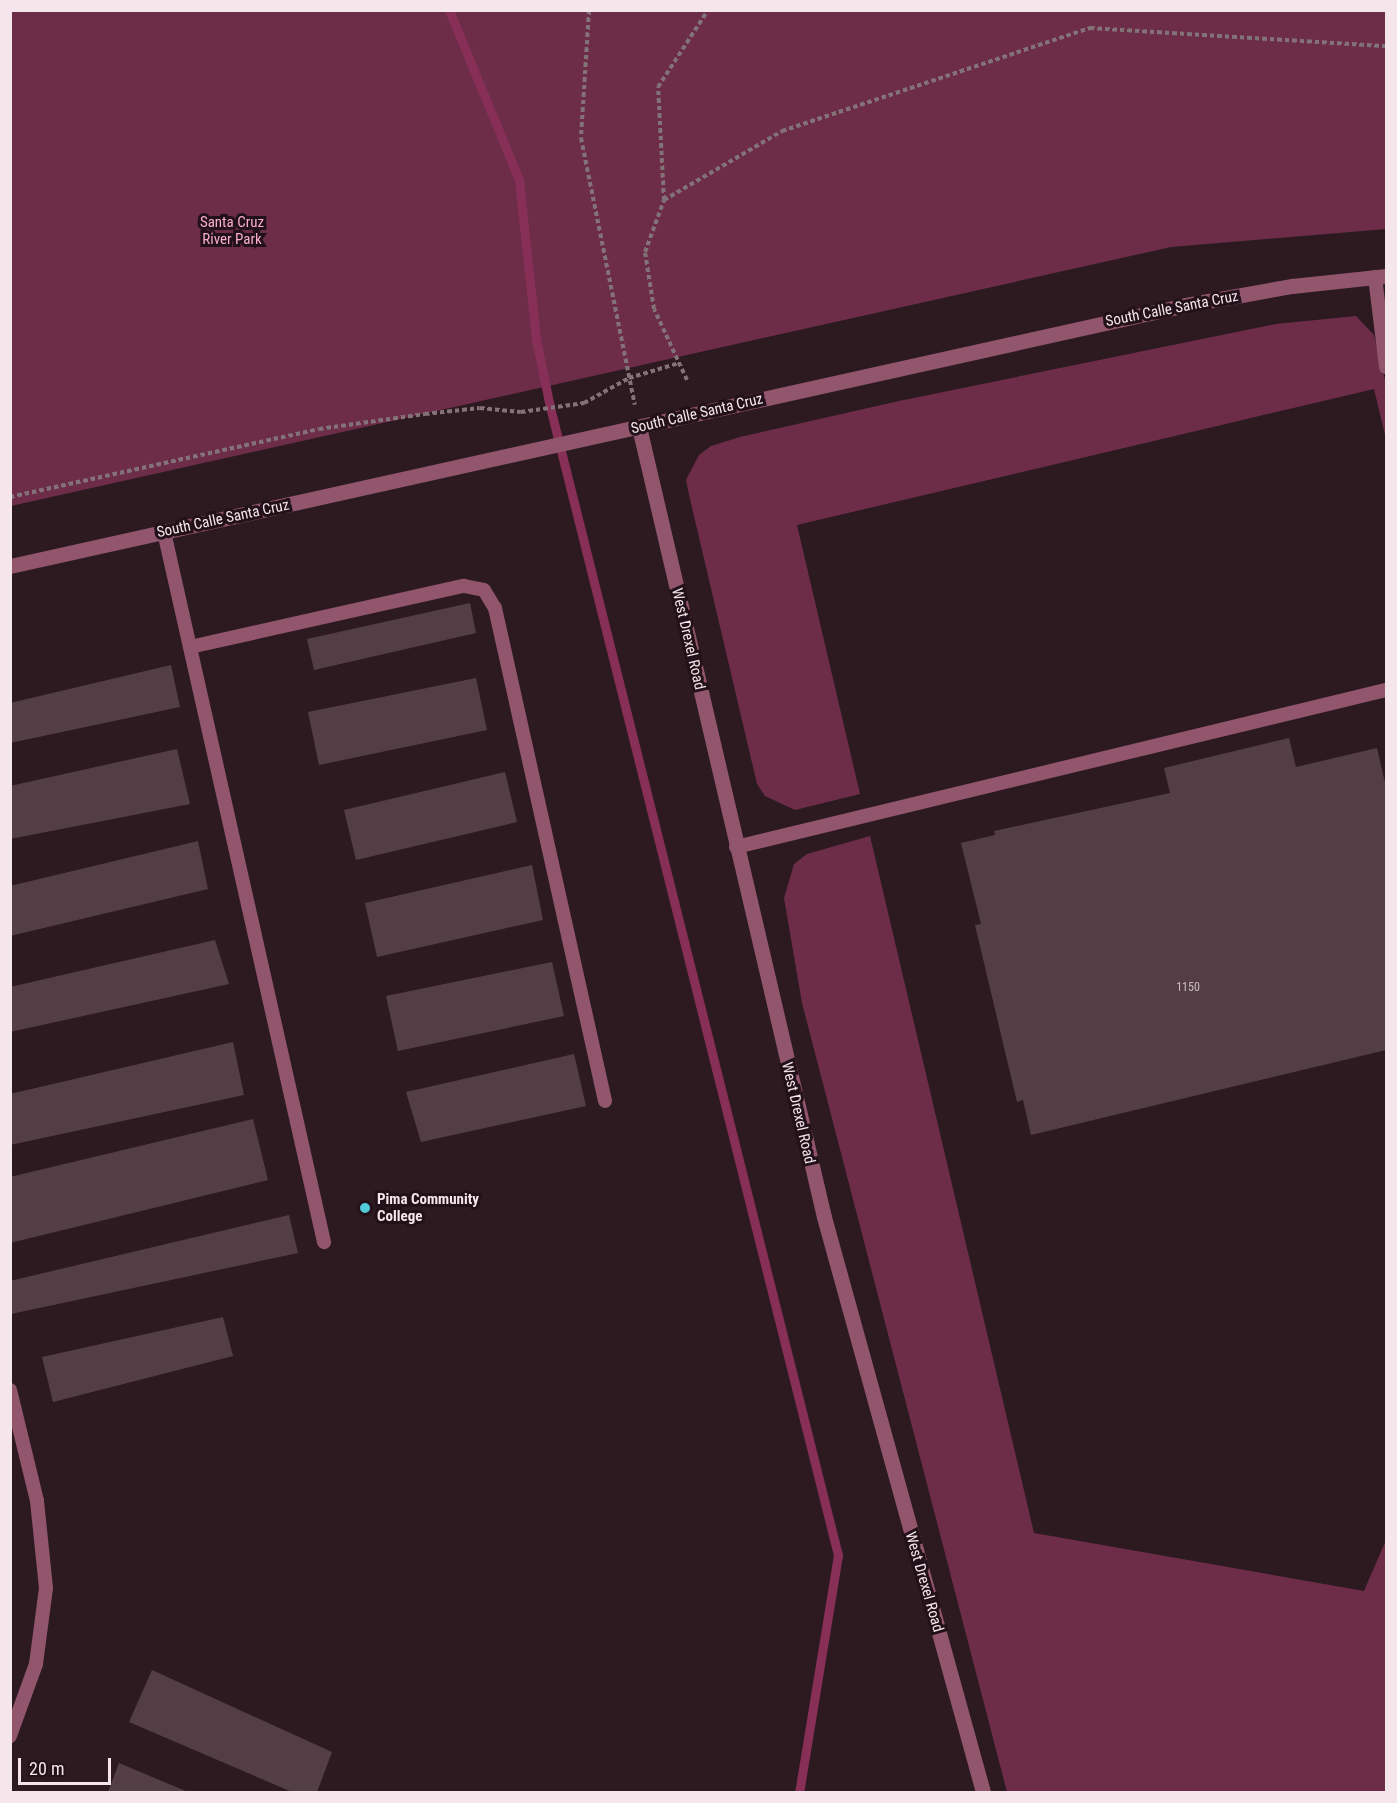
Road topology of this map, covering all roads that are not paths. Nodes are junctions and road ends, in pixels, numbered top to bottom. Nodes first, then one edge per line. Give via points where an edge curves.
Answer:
1 (1381, 277) edge
2 (1386, 367) edge
3 (639, 427) junction
4 (164, 532) junction
5 (10, 566) edge
6 (190, 647) junction
7 (1386, 690) edge
8 (736, 847) junction
9 (605, 1101) dead end
10 (324, 1242) dead end
11 (10, 1390) edge
12 (10, 1736) edge
13 (984, 1792) edge

1 - 2 lane
1 - 3 street, South Calle Santa Cruz via 1292,286 1186,305
3 - 4 street, South Calle Santa Cruz
3 - 8 street, West Drexel Road
4 - 5 street, South Calle Santa Cruz
4 - 6 lane
6 - 9 lane via 464,586 484,590 495,608
6 - 10 lane
7 - 8 lane
8 - 13 street, West Drexel Road via 824,1217
11 - 12 lane via 37,1501 46,1588 36,1664

